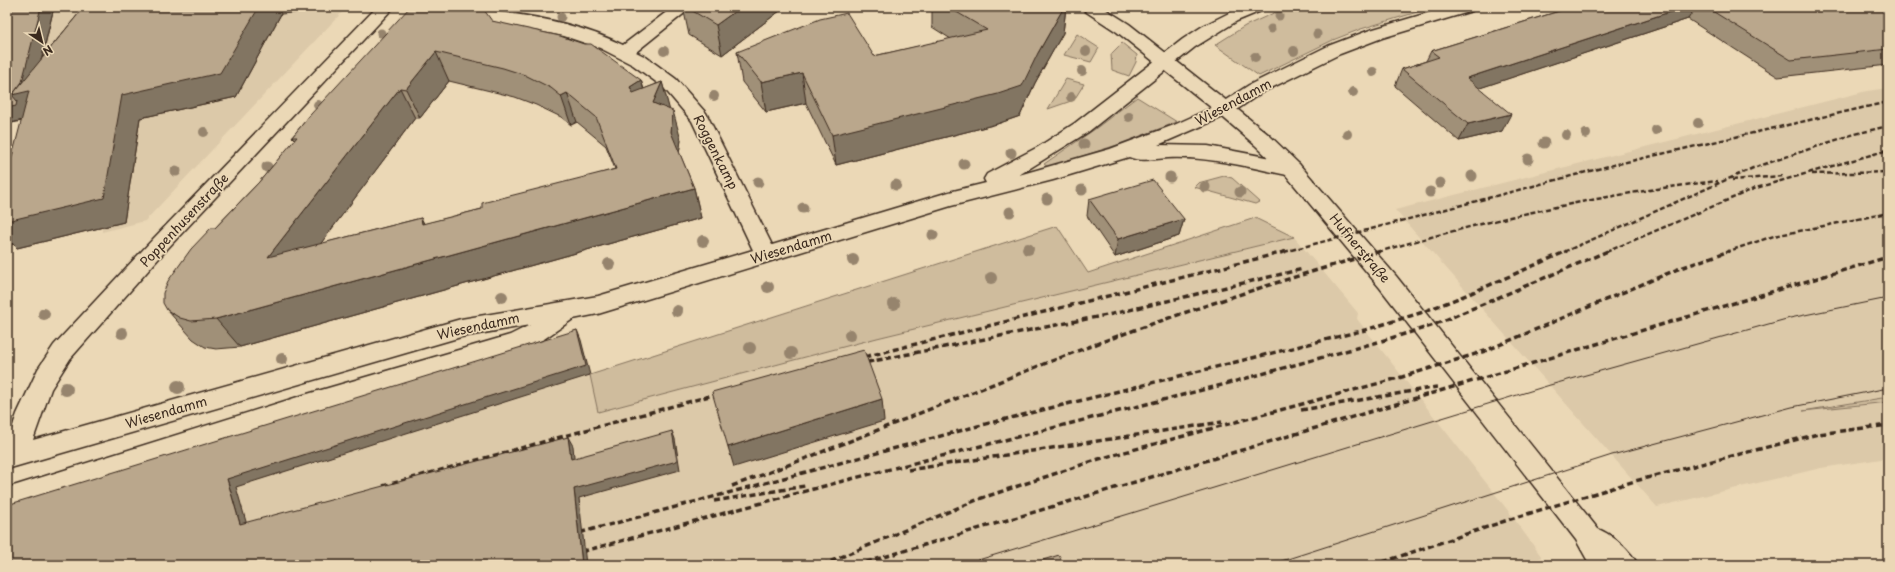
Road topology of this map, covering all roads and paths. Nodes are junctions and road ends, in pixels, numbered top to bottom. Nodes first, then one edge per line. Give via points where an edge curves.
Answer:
1 (386, 7) edge
2 (416, 7) edge
3 (684, 7) edge
4 (1091, 7) edge
5 (1255, 7) edge
6 (1466, 7) edge
7 (625, 52) junction
8 (1164, 60) junction
9 (1225, 109) junction
10 (1117, 154) junction
11 (1292, 169) junction
12 (949, 199) junction
13 (766, 254) junction
14 (568, 311) junction
15 (12, 456) edge
16 (7, 500) edge
17 (1585, 531) junction
18 (1593, 565) edge
19 (1604, 565) edge
20 (1624, 565) edge

1 - 15 street, Poppenhusenstraße via 161,243 62,352 50,368 25,420
2 - 7 street, Roggenkamp via 548,26 589,37
3 - 7 street
4 - 8 street, Hufnerstraße
5 - 8 street, Wiesendamm via 1207,30
6 - 9 street, Wiesendamm via 1376,34 1334,50 1256,89
7 - 13 street, Roggenkamp via 658,72 680,92 698,114
8 - 9 street, Hufnerstraße
8 - 12 street, Wiesendamm via 1092,120 1039,156
9 - 10 street, Wiesendamm via 1181,130
9 - 11 street, Hufnerstraße
10 - 11 street via 1175,151 1208,153
10 - 12 street, Wiesendamm
11 - 17 street, Hufnerstraße via 1388,282
12 - 13 street, Wiesendamm
13 - 14 street, Wiesendamm via 598,305
14 - 15 street, Wiesendamm via 514,317 461,328
14 - 16 street via 536,333 516,342 304,405
17 - 18 street
17 - 19 street, Hufnerstraße
17 - 20 street, Hufnerstraße

